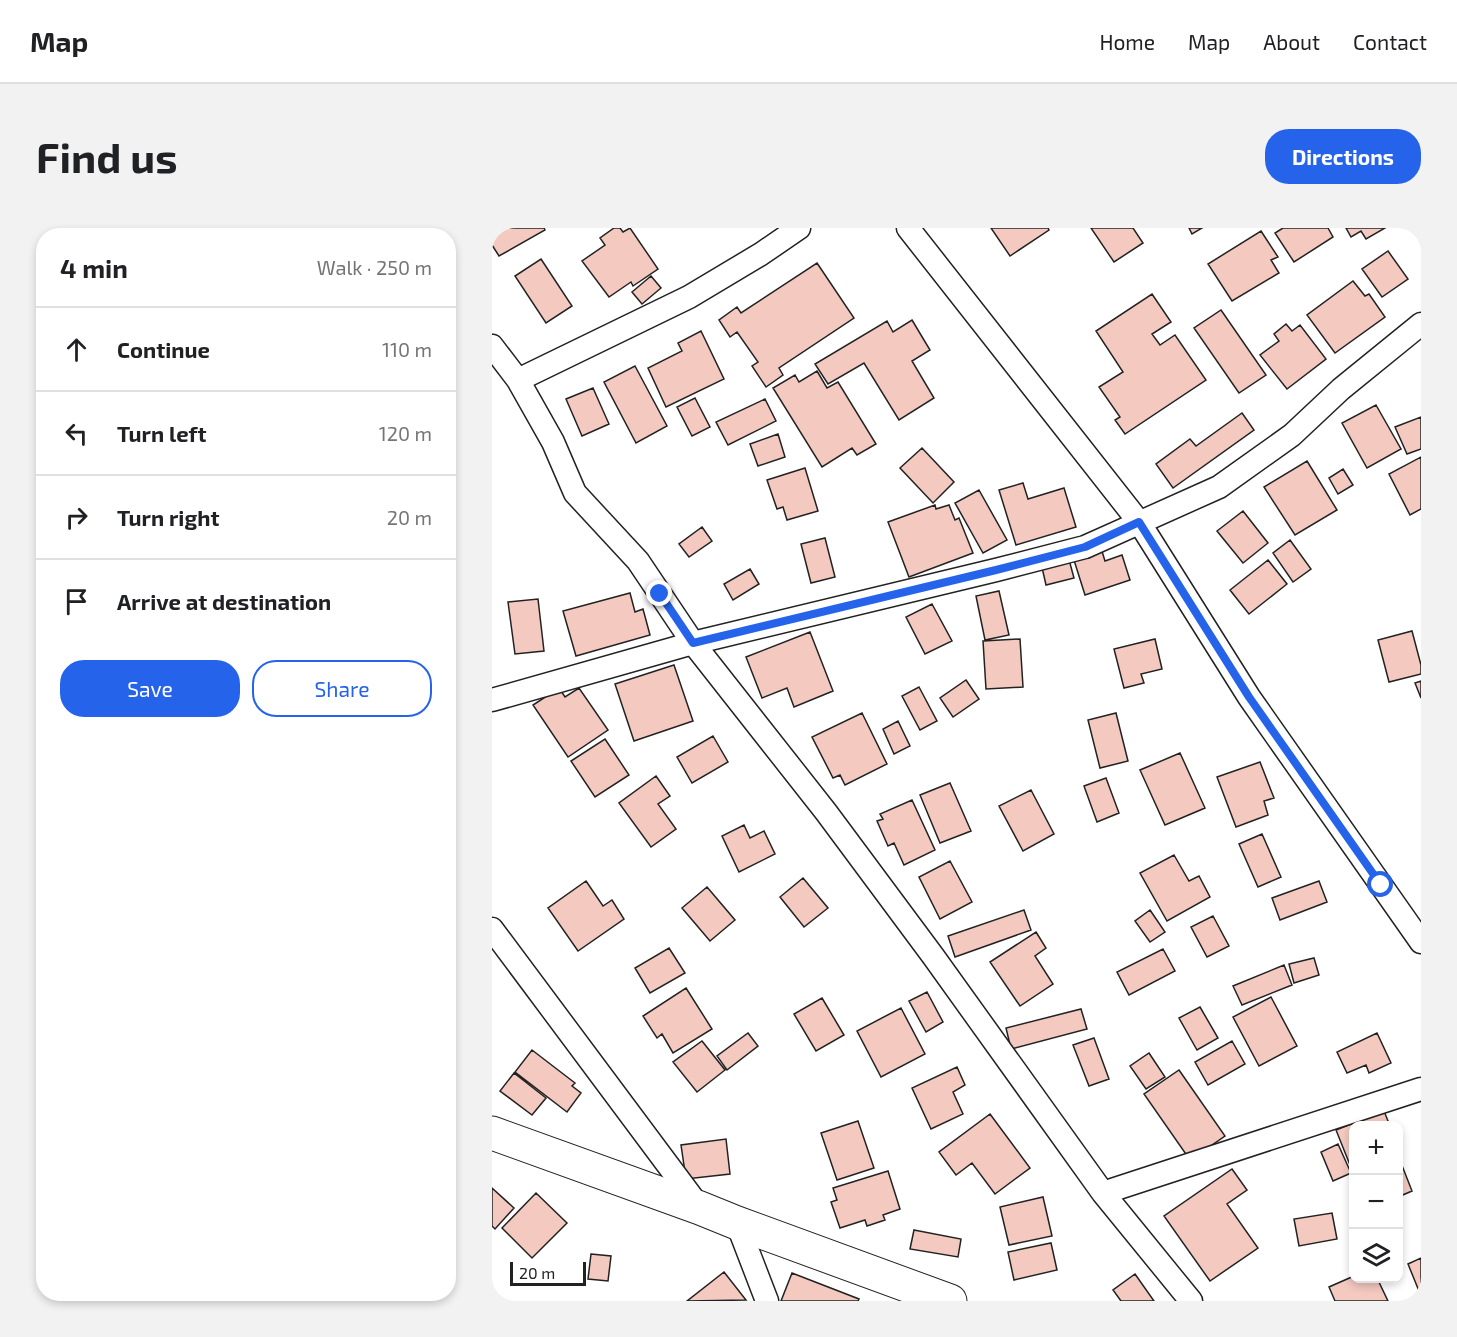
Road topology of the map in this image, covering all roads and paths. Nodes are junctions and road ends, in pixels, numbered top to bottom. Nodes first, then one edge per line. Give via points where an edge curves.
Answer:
1 (799, 228) edge
2 (908, 228) edge
3 (1421, 324) edge
4 (492, 346) edge
5 (519, 380) junction
6 (1139, 522) junction
7 (693, 643) junction
8 (492, 700) edge
9 (492, 929) edge
10 (1421, 942) edge
11 (1421, 1089) edge
12 (492, 1133) edge
13 (1103, 1193) junction
14 (700, 1208) junction
15 (736, 1223) junction
16 (767, 1301) edge
17 (950, 1301) edge
18 (1191, 1301) edge

1 - 5 street via 689,297
2 - 6 street
3 - 6 street via 1292,435 1219,486
4 - 5 street
5 - 7 street via 575,493 638,561
6 - 7 street via 1085,547
6 - 10 street via 1249,697
7 - 8 street
7 - 13 street via 826,812
9 - 14 street
11 - 13 street
12 - 14 highway
13 - 18 street
14 - 15 highway
15 - 16 street
15 - 17 highway

